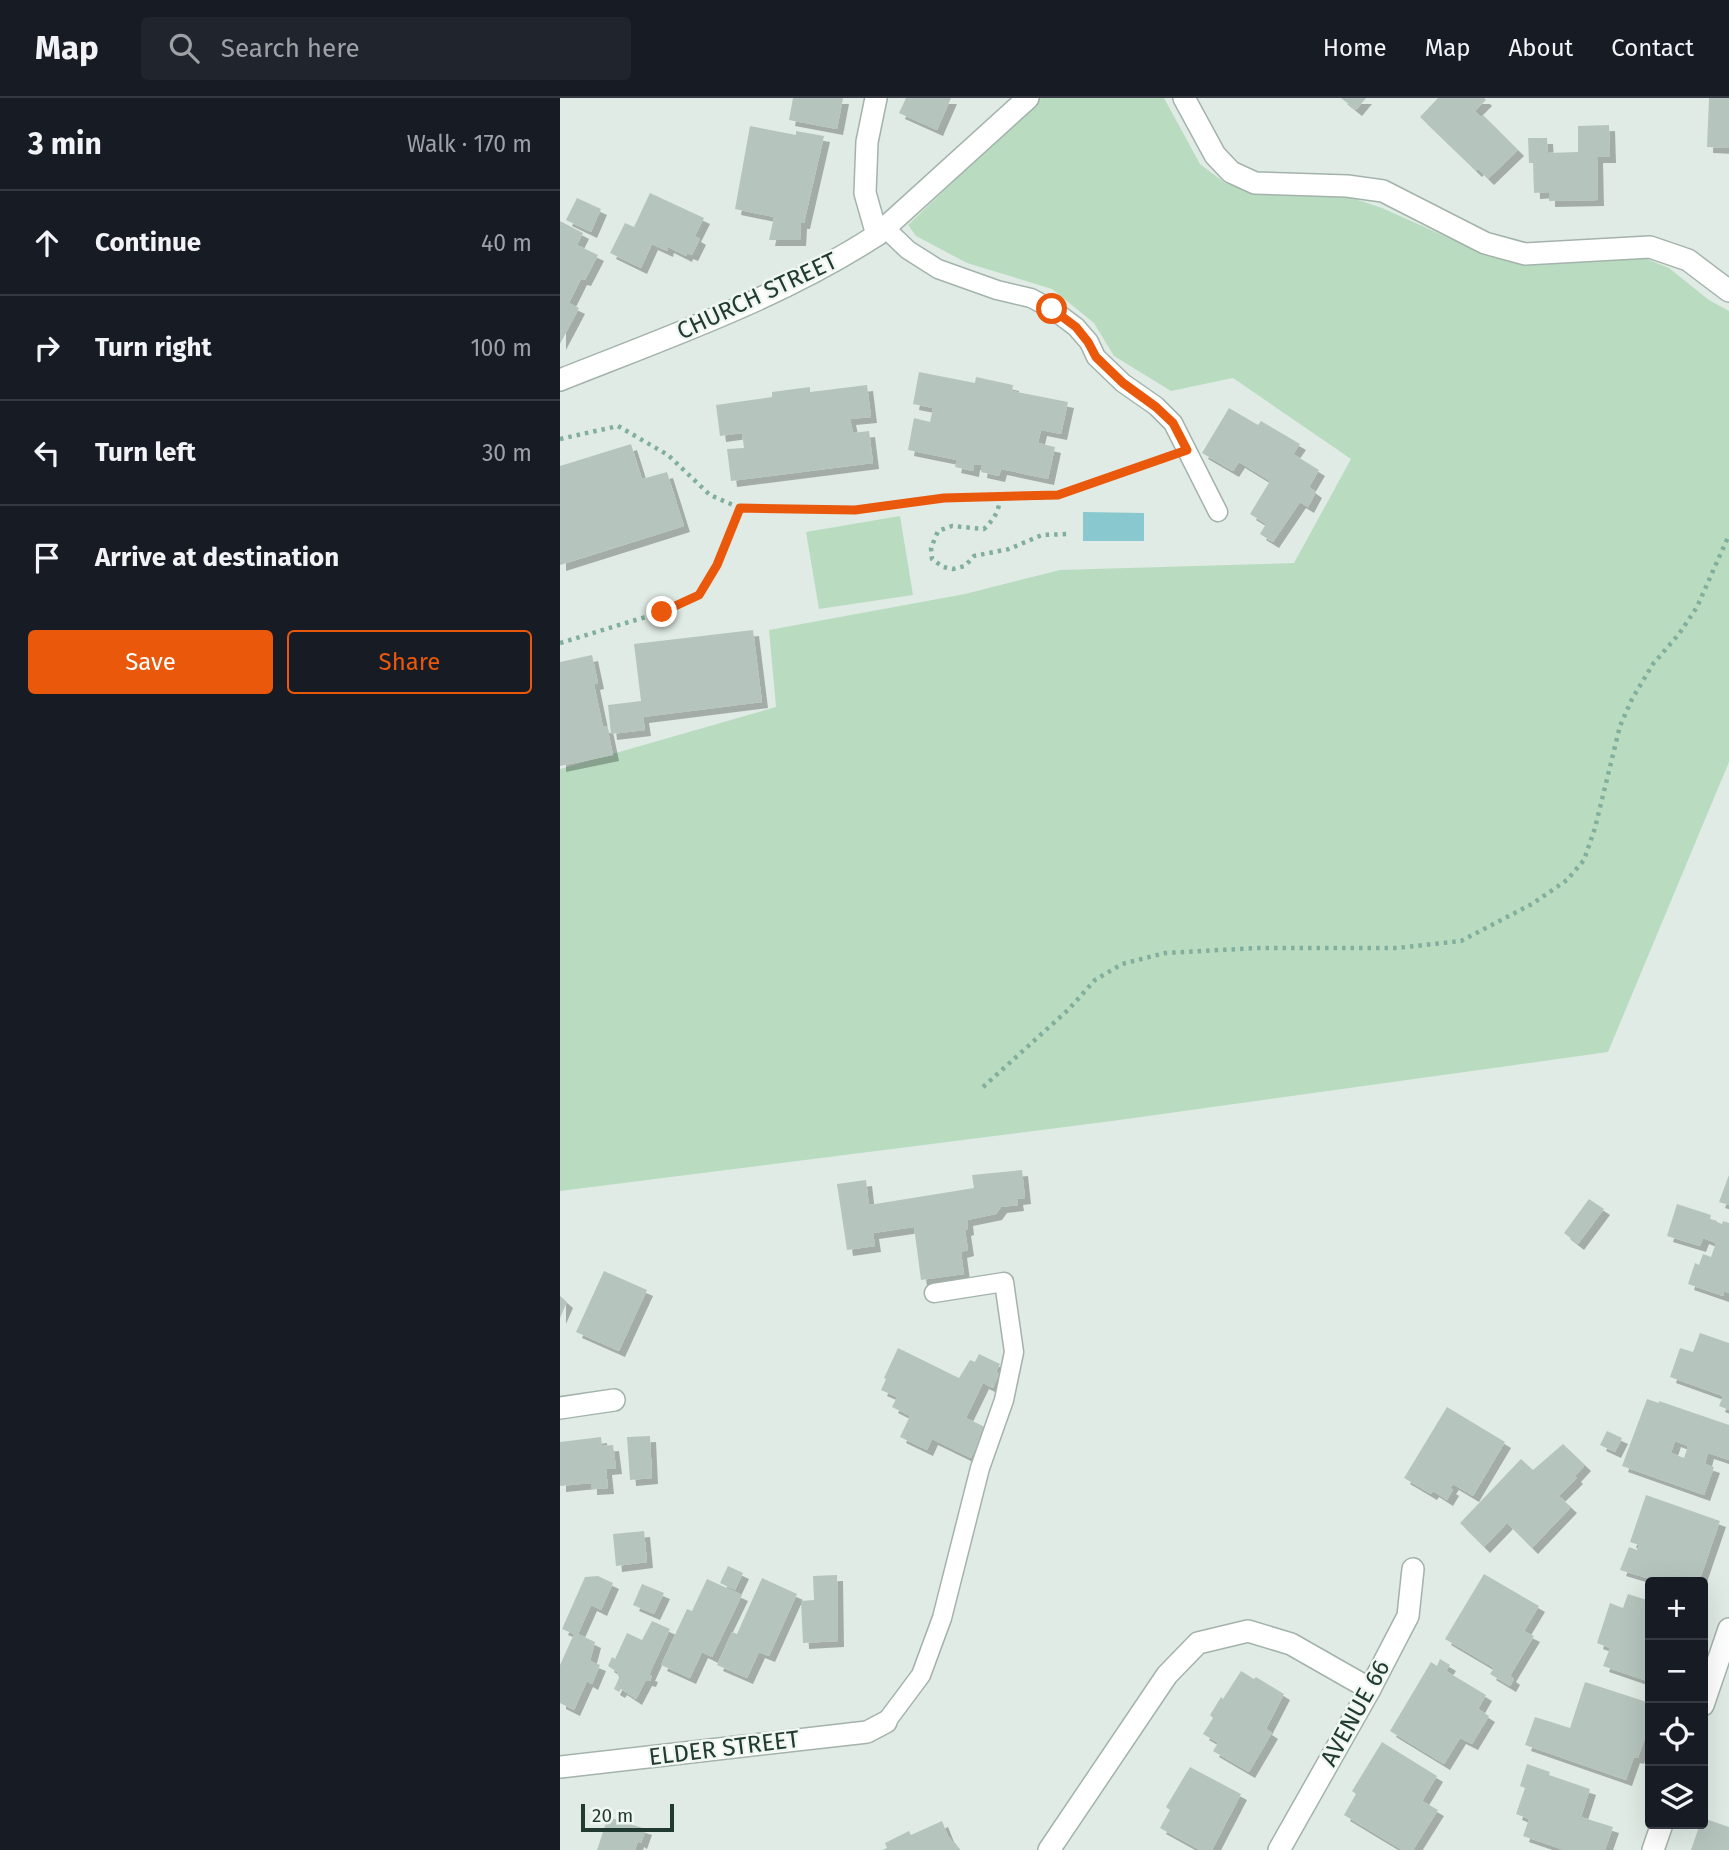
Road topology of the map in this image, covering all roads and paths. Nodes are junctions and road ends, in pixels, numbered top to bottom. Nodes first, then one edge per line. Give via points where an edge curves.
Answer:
1 (876, 98) edge
2 (1028, 98) edge
3 (1184, 98) edge
4 (881, 232) junction
5 (1729, 291) edge
6 (560, 380) edge
7 (560, 439) edge
8 (1187, 450) junction
9 (1000, 497) junction
10 (740, 508) junction
11 (1218, 512) dead end
12 (1068, 534) dead end
13 (1729, 535) edge
14 (560, 642) edge
15 (983, 1087) dead end
16 (934, 1293) dead end
17 (614, 1399) dead end
18 (560, 1408) edge
19 (1412, 1569) dead end
20 (1729, 1629) edge
21 (1370, 1689) junction
22 (1704, 1703) edge
23 (886, 1722) joint
24 (560, 1767) edge
25 (1660, 1829) edge
26 (1049, 1850) edge
27 (1279, 1850) edge
28 (1653, 1850) edge

1 - 4 street via 867,142 865,194
2 - 4 street, CHURCH STREET
3 - 5 street via 1215,155 1231,172 1255,183 1383,191 1485,243 1525,254 1650,247 1688,260
4 - 6 street, CHURCH STREET via 799,282
4 - 8 lane via 938,269 1052,309 1076,327 1096,357 1123,383 1173,423
7 - 10 path via 618,426 668,455 710,495
8 - 9 path via 1058,495
8 - 11 lane
9 - 10 path via 944,498 855,510
9 - 12 path via 999,509 984,529 952,526 938,531 932,559 953,569 965,566 974,556 1009,549 1042,535
10 - 14 path via 699,595 662,612
13 - 15 path via 1697,607 1632,699 1620,726 1584,860 1567,880 1461,941 1397,948 1165,953 1122,964 1095,980
16 - 23 lane via 1004,1282 1014,1353 942,1618 921,1675
17 - 18 street
19 - 21 street, AVENUE 66 via 1408,1616
20 - 22 street
21 - 26 street via 1292,1644 1248,1631 1198,1643 1167,1675
21 - 27 street, AVENUE 66
23 - 24 street, ELDER STREET via 867,1732
25 - 28 street

